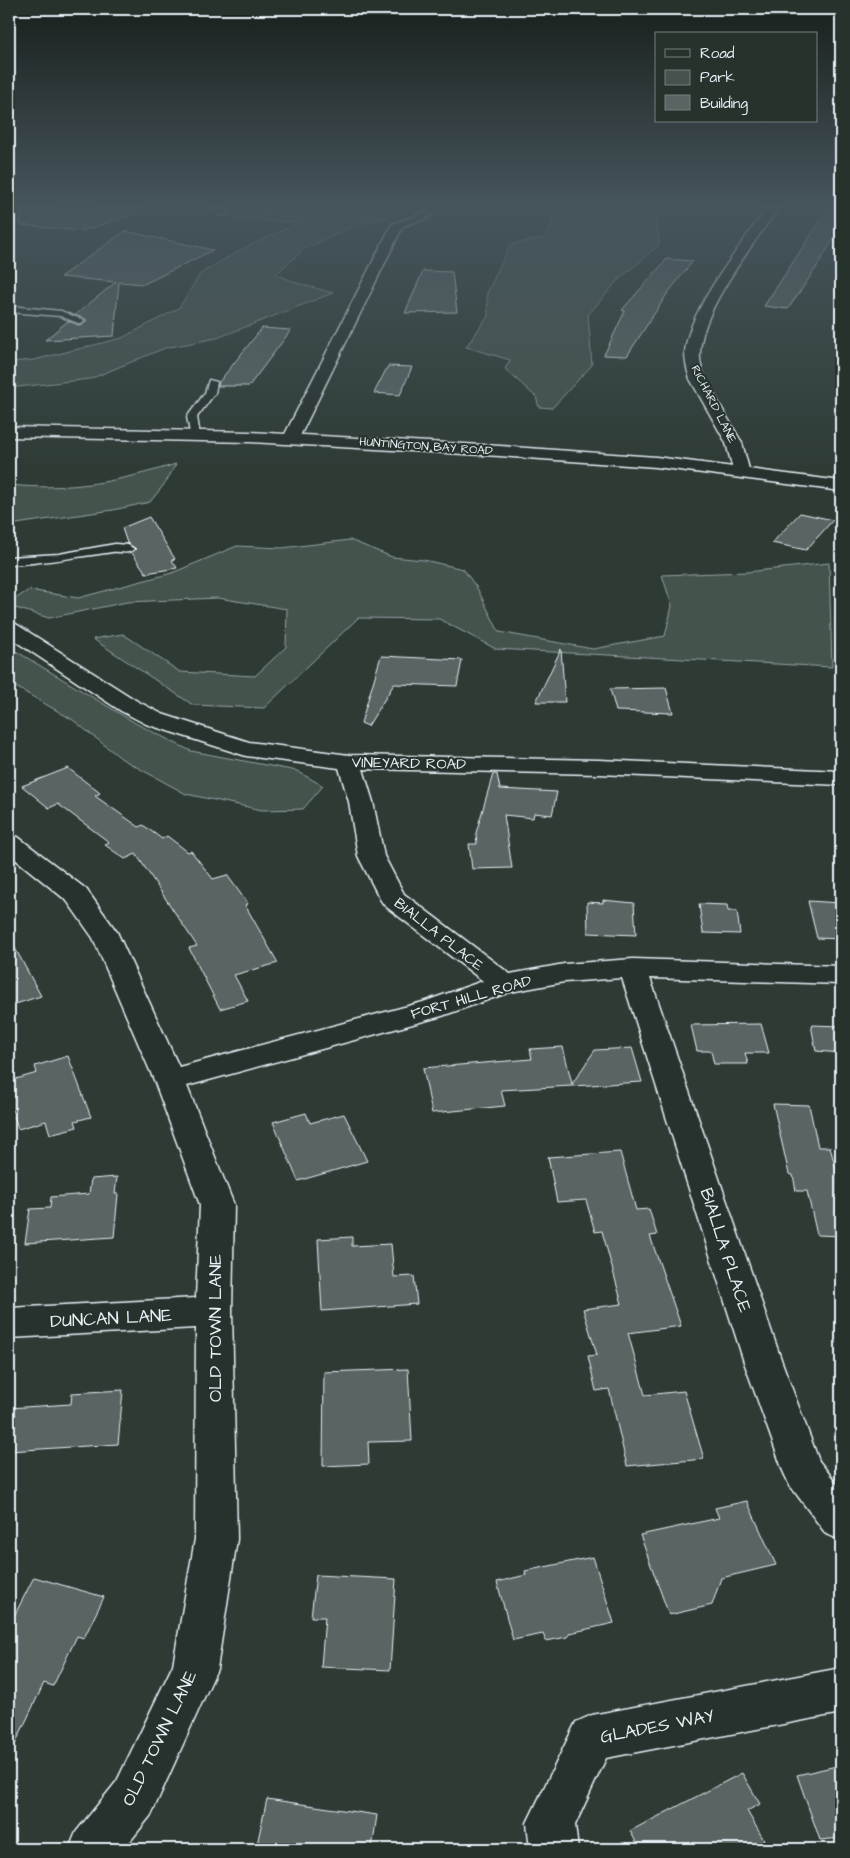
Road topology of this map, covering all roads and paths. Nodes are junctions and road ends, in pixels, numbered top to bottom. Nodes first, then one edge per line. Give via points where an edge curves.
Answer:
1 (363, 295) edge
2 (715, 295) edge
3 (9, 309) edge
4 (81, 322) dead end
5 (212, 382) dead end
6 (9, 432) edge
7 (195, 436) junction
8 (291, 438) junction
9 (742, 473) junction
10 (841, 486) edge
11 (128, 549) dead end
12 (9, 561) edge
13 (9, 628) edge
14 (349, 762) junction
15 (841, 778) edge
16 (9, 842) edge
17 (633, 968) junction
18 (841, 975) edge
19 (505, 984) junction
20 (169, 1080) junction
21 (214, 1312) junction
22 (9, 1323) edge
23 (841, 1521) edge
24 (841, 1690) edge
25 (93, 1849) edge
26 (554, 1849) edge

1 - 8 street
2 - 9 street, RICHARD LANE via 699,323 692,348 694,369 735,445
3 - 4 lane via 61,314
5 - 7 lane via 210,393 192,417
6 - 7 street, HUNTINGTON BAY ROAD
7 - 8 street, HUNTINGTON BAY ROAD
8 - 9 street, HUNTINGTON BAY ROAD via 647,462
9 - 10 street, HUNTINGTON BAY ROAD
11 - 12 lane
13 - 14 street, VINEYARD ROAD via 154,719 246,749
14 - 15 street, VINEYARD ROAD via 759,772
14 - 19 street, BIALLA PLACE via 361,802 371,856 393,899
16 - 20 street, OLD TOWN LANE via 77,895 107,938
17 - 18 street, FORT HILL ROAD
17 - 19 street, FORT HILL ROAD via 564,973
17 - 23 street, BIALLA PLACE via 763,1362 803,1471
19 - 20 street, FORT HILL ROAD via 432,1009
20 - 21 street, OLD TOWN LANE via 217,1205
21 - 22 street, DUNCAN LANE
21 - 25 street, OLD TOWN LANE via 216,1539 195,1669 134,1798
24 - 26 street, GLADES WAY via 592,1738 551,1823

